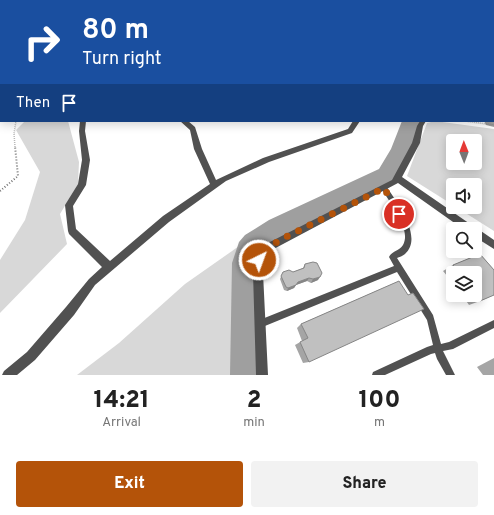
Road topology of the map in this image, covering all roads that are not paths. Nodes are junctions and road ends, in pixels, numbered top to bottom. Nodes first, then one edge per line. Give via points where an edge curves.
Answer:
1 (83, 122) edge
2 (184, 122) edge
3 (356, 122) edge
4 (422, 122) edge
5 (398, 179) junction
6 (214, 185) junction
7 (384, 188) junction
8 (460, 222) edge
9 (482, 237) edge
10 (494, 245) edge
11 (109, 267) junction
12 (398, 268) junction
13 (260, 324) junction
14 (494, 324) edge
15 (438, 348) junction
16 (8, 375) edge
17 (262, 375) edge
18 (376, 375) edge
19 (451, 375) edge

1 - 11 street via 86,160 82,185 69,205 72,231
2 - 6 street via 193,129 198,149
3 - 6 street via 350,131 266,160
4 - 5 street via 416,143
5 - 7 street
5 - 8 street
6 - 11 street via 166,219
7 - 12 lane via 407,227 408,238 404,250 392,257
7 - 13 street via 266,249 259,260
9 - 10 street
11 - 16 street via 92,282 31,356
12 - 13 lane
12 - 15 lane via 430,318
13 - 17 street
14 - 15 lane via 450,346
15 - 18 lane
15 - 19 lane

